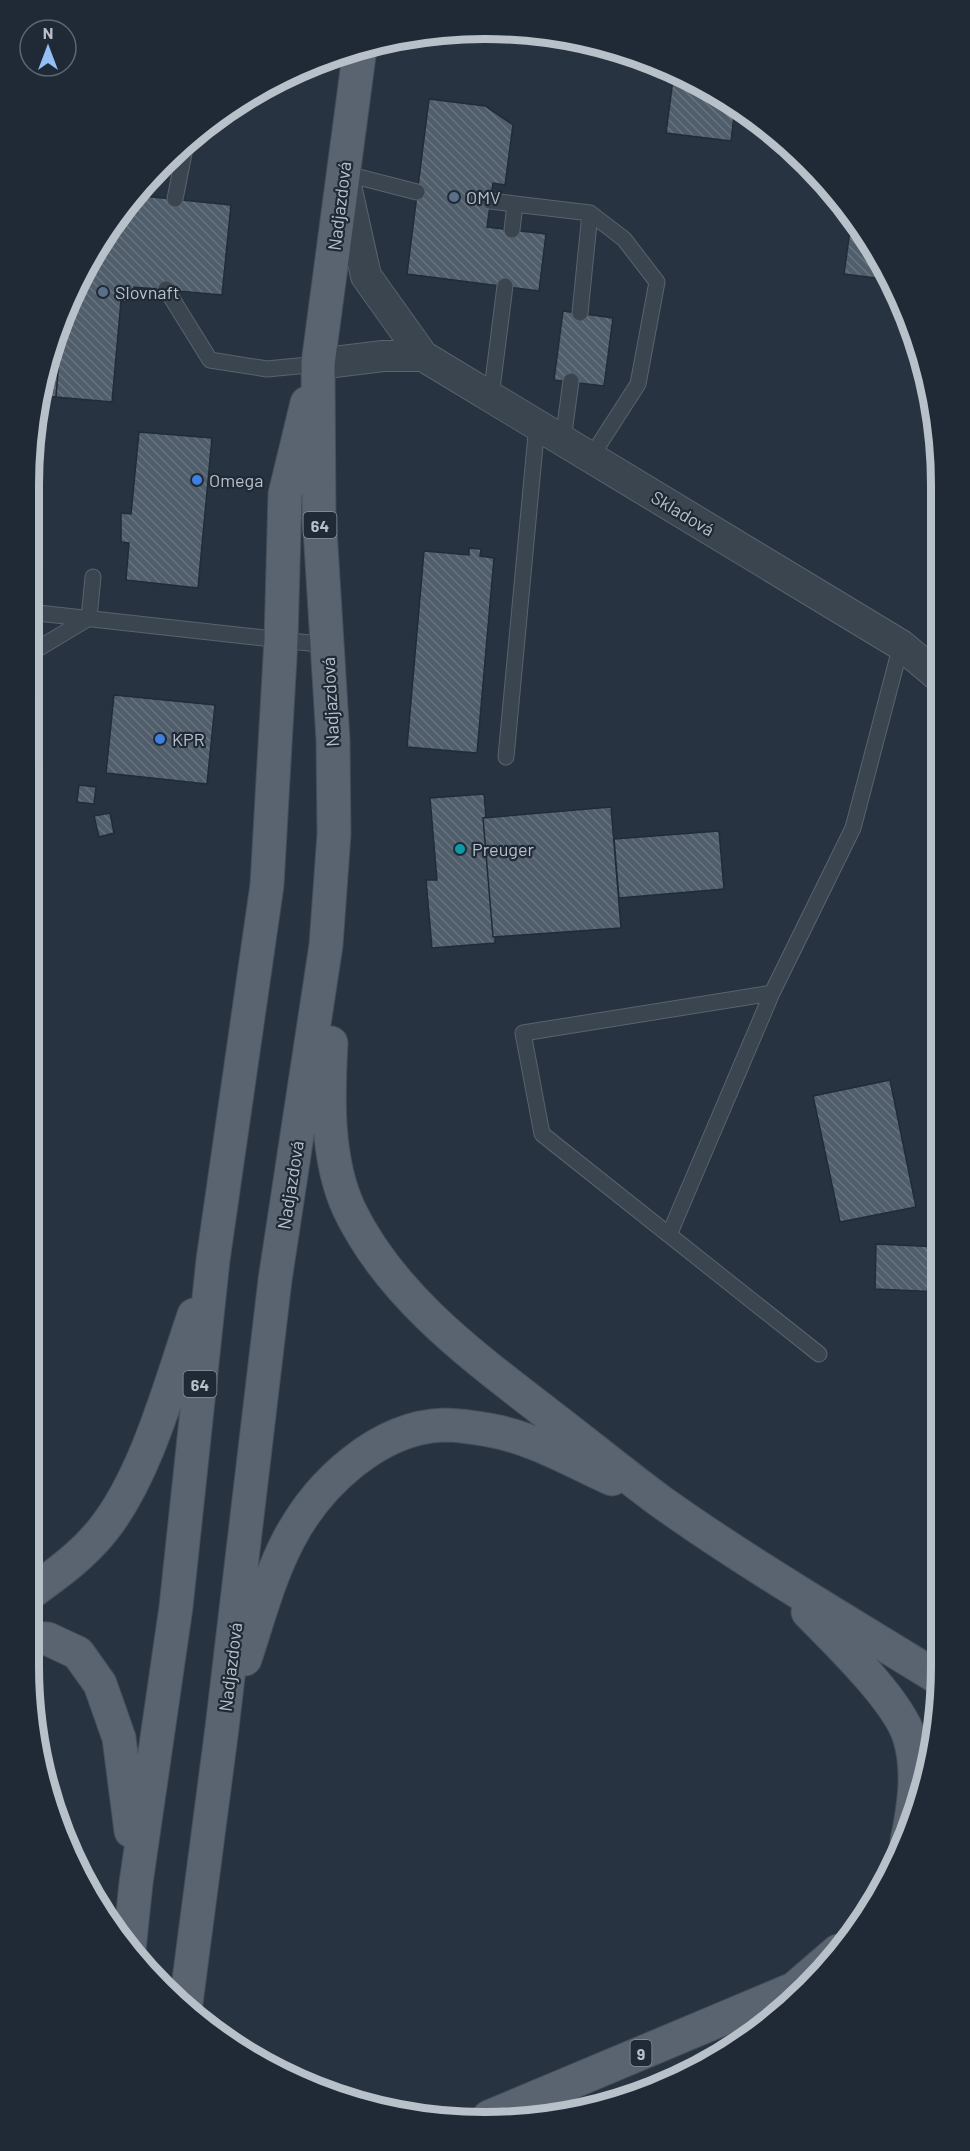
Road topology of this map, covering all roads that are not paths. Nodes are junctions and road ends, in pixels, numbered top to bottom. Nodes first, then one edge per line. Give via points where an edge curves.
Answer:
1 (359, 58) edge
2 (183, 157) edge
3 (343, 173) junction
4 (417, 192) dead end
5 (175, 199) dead end
6 (490, 201) dead end
7 (515, 204) junction
8 (590, 213) junction
9 (512, 230) dead end
10 (505, 286) dead end
11 (166, 290) dead end
12 (580, 313) dead end
13 (423, 356) junction
14 (318, 364) junction
15 (571, 381) dead end
16 (491, 397) junction
17 (537, 424) junction
18 (563, 441) junction
19 (591, 457) junction
20 (93, 577) dead end
21 (39, 613) edge
22 (89, 618) junction
23 (281, 640) junction
24 (327, 645) junction
25 (902, 645) junction
26 (39, 648) edge
27 (931, 670) edge
28 (506, 757) dead end
29 (326, 945) junction
30 (772, 993) junction
31 (669, 1235) junction
32 (213, 1260) junction
33 (819, 1354) dead end
34 (660, 1500) junction
35 (774, 1576) junction
36 (39, 1586) edge
37 (39, 1639) edge
38 (931, 1673) edge
39 (222, 1728) junction
40 (915, 1785) edge
41 (136, 1883) junction
42 (130, 1937) edge
43 (790, 1991) edge
44 (187, 1997) edge
45 (502, 2111) edge

1 - 3 main road, Nadjazdová / 64
2 - 5 lane
3 - 4 lane
3 - 13 street, Skladová via 366,276
3 - 14 main road, Nadjazdová / 64
6 - 7 lane
7 - 8 lane
7 - 9 lane
8 - 12 lane
8 - 19 lane via 624,239 657,282 638,384
10 - 16 lane
11 - 14 lane via 210,360 267,369
13 - 14 street via 383,356
13 - 16 street, Skladová
14 - 23 main road, Nadjazdová / 64 via 285,494
14 - 24 main road, Nadjazdová / 64 via 319,513
15 - 18 lane
16 - 17 street, Skladová
17 - 18 street, Skladová
17 - 28 lane
18 - 19 street, Skladová
19 - 25 street, Skladová
20 - 22 lane
21 - 22 lane
22 - 23 lane
22 - 26 lane
23 - 24 lane
23 - 32 main road, Nadjazdová / 64 via 267,885
24 - 29 main road, Nadjazdová / 64 via 334,834
25 - 27 street, Skladová
25 - 30 lane via 853,828
29 - 34 main road via 332,1014 329,1090 334,1154 340,1185 372,1250 456,1343
29 - 39 main road, Nadjazdová / 64 via 275,1280
30 - 31 lane
30 - 31 lane via 523,1033 542,1134
31 - 33 lane
32 - 36 main road via 129,1490 102,1530 78,1556
32 - 41 main road, Nadjazdová / 64 via 176,1607
34 - 35 main road
34 - 39 main road via 495,1431 443,1425 392,1438 342,1471 319,1495 289,1539
35 - 38 main road
35 - 40 main road via 898,1712 914,1758
37 - 41 main road via 78,1653 100,1684 119,1738
39 - 44 main road, Nadjazdová / 64
41 - 42 main road, Nadjazdová
43 - 45 main road, 9

